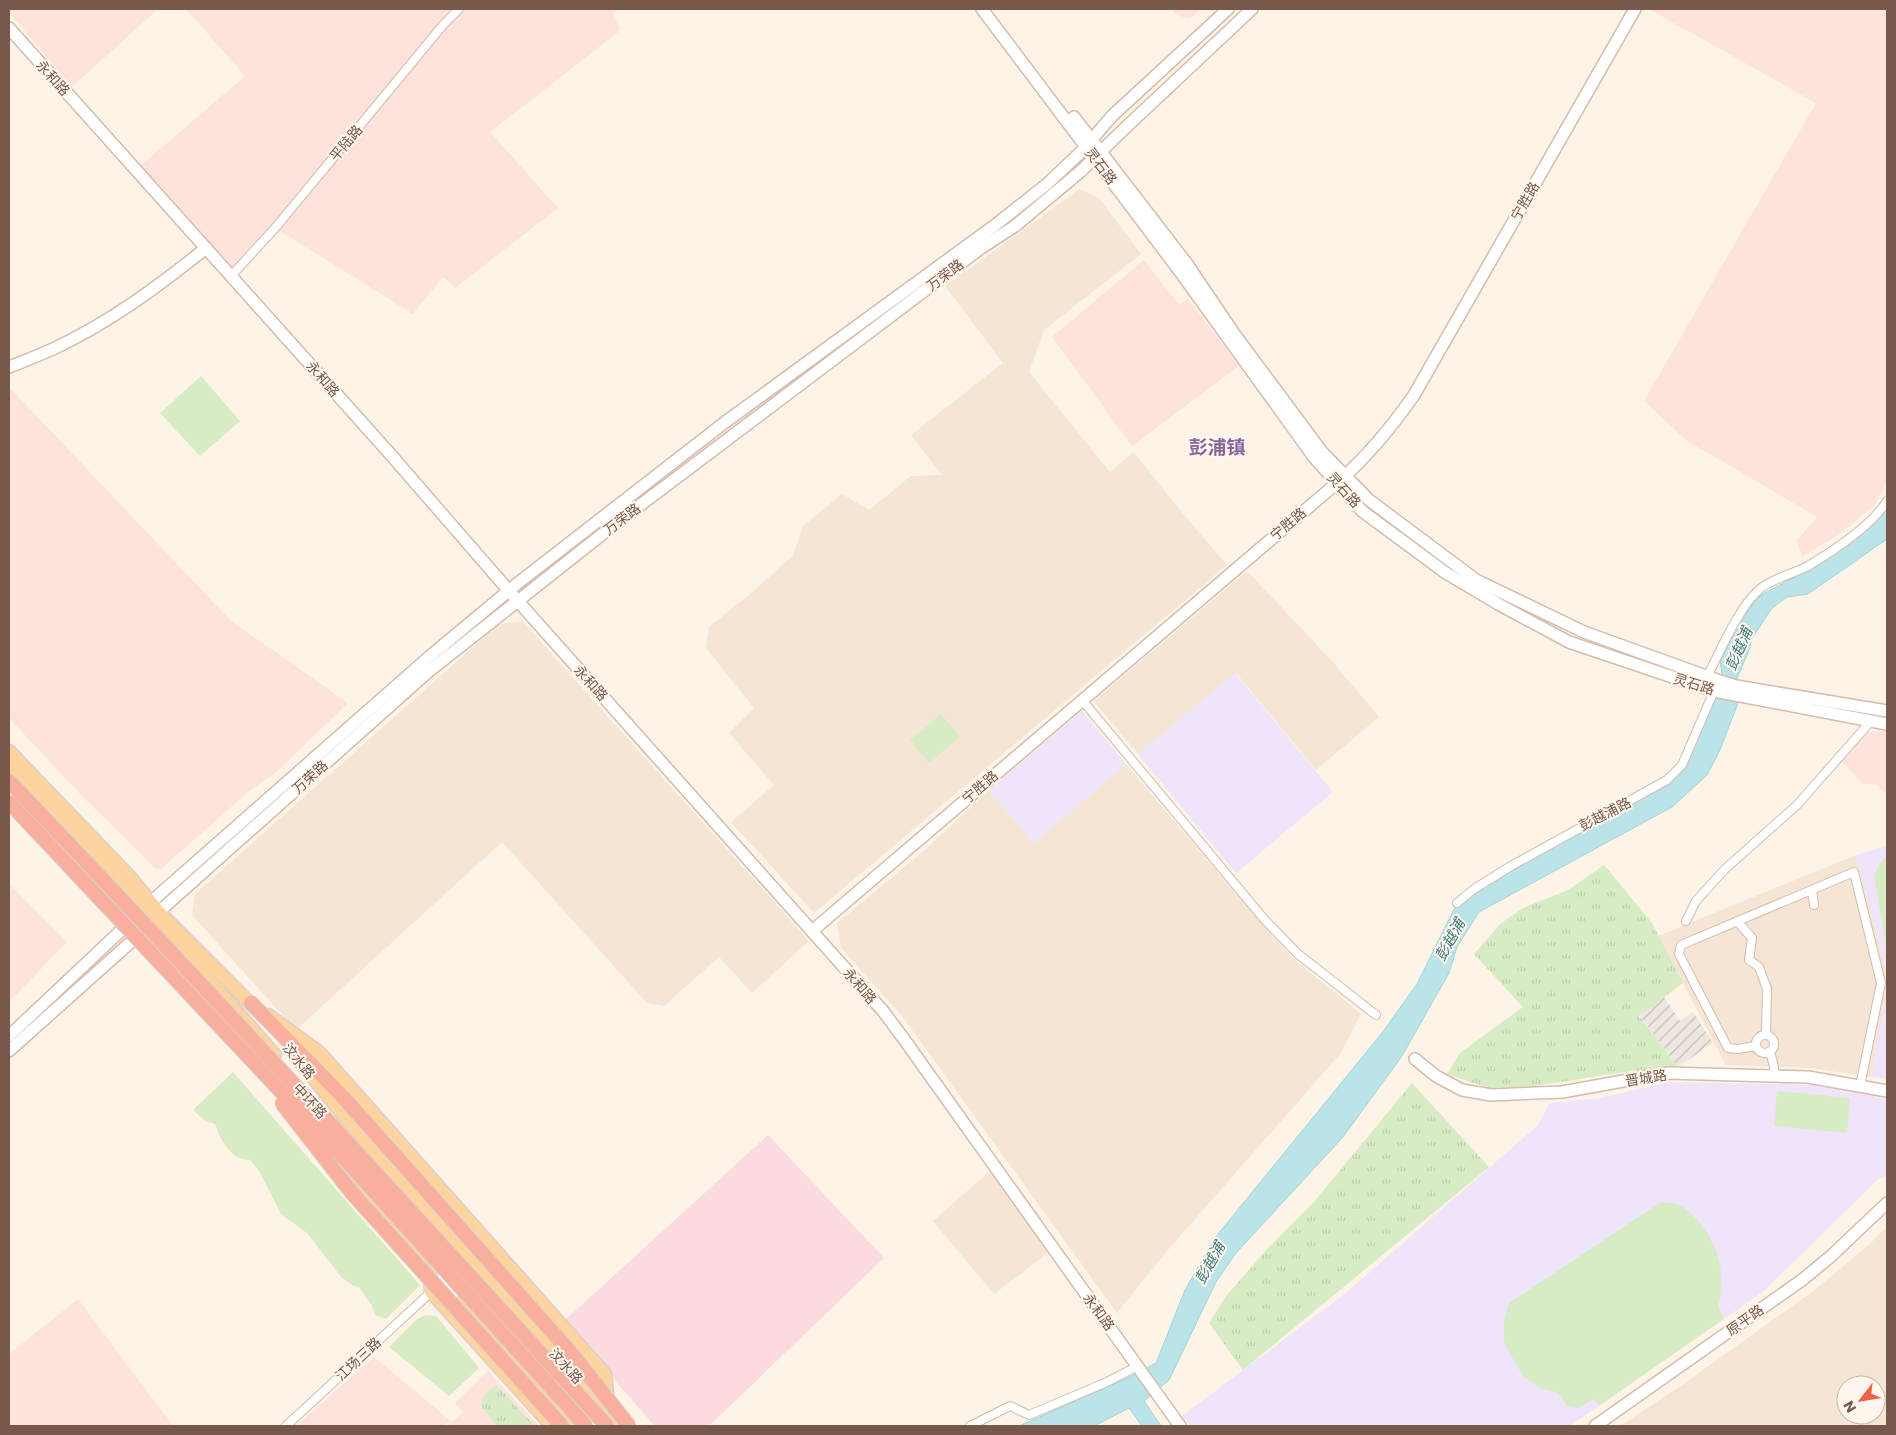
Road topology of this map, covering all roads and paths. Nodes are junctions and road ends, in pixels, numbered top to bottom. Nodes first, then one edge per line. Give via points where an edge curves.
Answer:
1 (459, 9) edge
2 (982, 9) edge
3 (990, 9) edge
4 (1228, 9) edge
5 (1252, 9) edge
6 (1635, 9) edge
7 (9, 28) edge
8 (1089, 143) junction
9 (1098, 155) junction
10 (206, 248) junction
11 (231, 276) junction
12 (9, 367) edge
13 (1341, 480) junction
14 (1887, 501) edge
15 (508, 591) junction
16 (517, 600) junction
17 (1712, 684) junction
18 (1748, 693) junction
19 (1082, 700) junction
20 (1887, 711) edge
21 (1871, 721) junction
22 (1887, 724) edge
23 (9, 751) edge
24 (9, 767) edge
25 (9, 781) edge
26 (9, 795) edge
27 (9, 802) edge
28 (9, 812) edge
29 (1812, 890) junction
30 (1457, 903) dead end
31 (1814, 905) dead end
32 (152, 910) junction
33 (1686, 920) dead end
34 (1737, 921) junction
35 (131, 928) junction
36 (812, 931) junction
37 (167, 934) junction
38 (132, 941) junction
39 (194, 946) junction
40 (233, 987) junction
41 (251, 1003) junction
42 (213, 1009) junction
43 (1376, 1015) dead end
44 (254, 1030) junction
45 (221, 1032) junction
46 (1766, 1035) junction
47 (9, 1036) edge
48 (1756, 1046) junction
49 (9, 1050) edge
50 (1770, 1051) junction
51 (244, 1052) junction
52 (1414, 1060) dead end
53 (1774, 1076) junction
54 (1860, 1086) junction
55 (1887, 1091) edge
56 (378, 1119) junction
57 (381, 1158) junction
58 (1887, 1203) edge
59 (430, 1270) junction
60 (431, 1292) junction
61 (1138, 1366) junction
62 (608, 1421) edge
63 (286, 1426) edge
64 (552, 1426) edge
65 (570, 1426) edge
66 (586, 1426) edge
67 (593, 1426) edge
68 (602, 1426) edge
69 (620, 1426) edge
70 (630, 1426) edge
71 (970, 1426) edge
72 (1180, 1426) edge
73 (1595, 1426) edge

1 - 11 street, 平陆路
2 - 8 main road, 灵石路
3 - 8 main road, 灵石路
4 - 8 main road, 万荣路 via 1112,116
5 - 9 main road, 万荣路
6 - 13 main road, 宁胜路 via 1414,395 1369,453
7 - 10 main road, 永和路
8 - 9 main road, 灵石路
8 - 15 main road, 万荣路 via 1014,211 724,423
9 - 13 main road, 灵石路 via 1313,456
9 - 16 main road, 万荣路 via 1015,226
10 - 11 main road, 永和路
10 - 12 main road via 159,286 108,320 55,348
11 - 15 main road, 永和路
13 - 17 main road, 灵石路 via 1362,511 1446,573 1500,605 1568,642
13 - 19 main road, 宁胜路
14 - 17 street, 彭越浦路 via 1880,512 1837,546 1808,566 1761,588 1746,606
15 - 16 main road, 永和路
15 - 32 main road, 万荣路 via 263,802
16 - 32 main road, 万荣路 via 417,681
16 - 36 main road, 永和路
17 - 18 main road, 灵石路
17 - 30 street, 彭越浦路 via 1682,765 1667,780 1511,866
18 - 20 main road, 灵石路
18 - 21 main road, 灵石路
19 - 36 main road, 宁胜路
19 - 43 street via 1264,919 1298,954
21 - 22 main road, 灵石路
21 - 33 street via 1797,805 1726,869 1696,901
23 - 32 main road, 汶水路 via 130,878
24 - 32 main road
25 - 62 highway, 中环路, bridge
26 - 35 main road
27 - 51 highway, 中环路, bridge
28 - 35 main road
29 - 31 street
29 - 34 street
29 - 54 street via 1854,872 1881,983 1870,1012
32 - 35 main road, 万荣路
32 - 37 main road
32 - 39 main road, 汶水路
34 - 46 street via 1752,938 1748,960 1758,967 1767,989
34 - 48 street via 1681,944 1679,954 1728,1048
35 - 38 main road
35 - 42 main road
35 - 47 main road, 万荣路
36 - 61 main road, 永和路 via 895,1026
37 - 39 main road
37 - 44 main road
38 - 45 main road
38 - 49 main road
39 - 40 main road, 汶水路
40 - 41 main road, 汶水路
40 - 44 main road
41 - 56 main road via 320,1052
41 - 57 main road, 汶水路
41 - 70 highway, bridge via 343,1098 572,1354
42 - 45 main road
42 - 67 main road
44 - 68 main road
45 - 59 main road
46 - 48 street via 1757,1041
46 - 50 street via 1774,1041
48 - 50 street via 1760,1052 1766,1054
50 - 53 street
51 - 65 highway, bridge via 352,1193
51 - 66 highway, 中环路, bridge
52 - 53 main road, 晋城路 via 1462,1090 1491,1094 1562,1092 1668,1073
53 - 54 main road, 晋城路 via 1808,1077
54 - 55 main road, 晋城路
56 - 57 main road
56 - 62 main road via 604,1374
57 - 62 main road, 汶水路
58 - 73 main road, 原平路 via 1802,1280
59 - 60 main road
59 - 65 main road
60 - 63 street, 江场三路
60 - 64 main road
61 - 71 street via 1028,1415 1010,1406
61 - 72 main road, 永和路
62 - 69 main road, 汶水路

